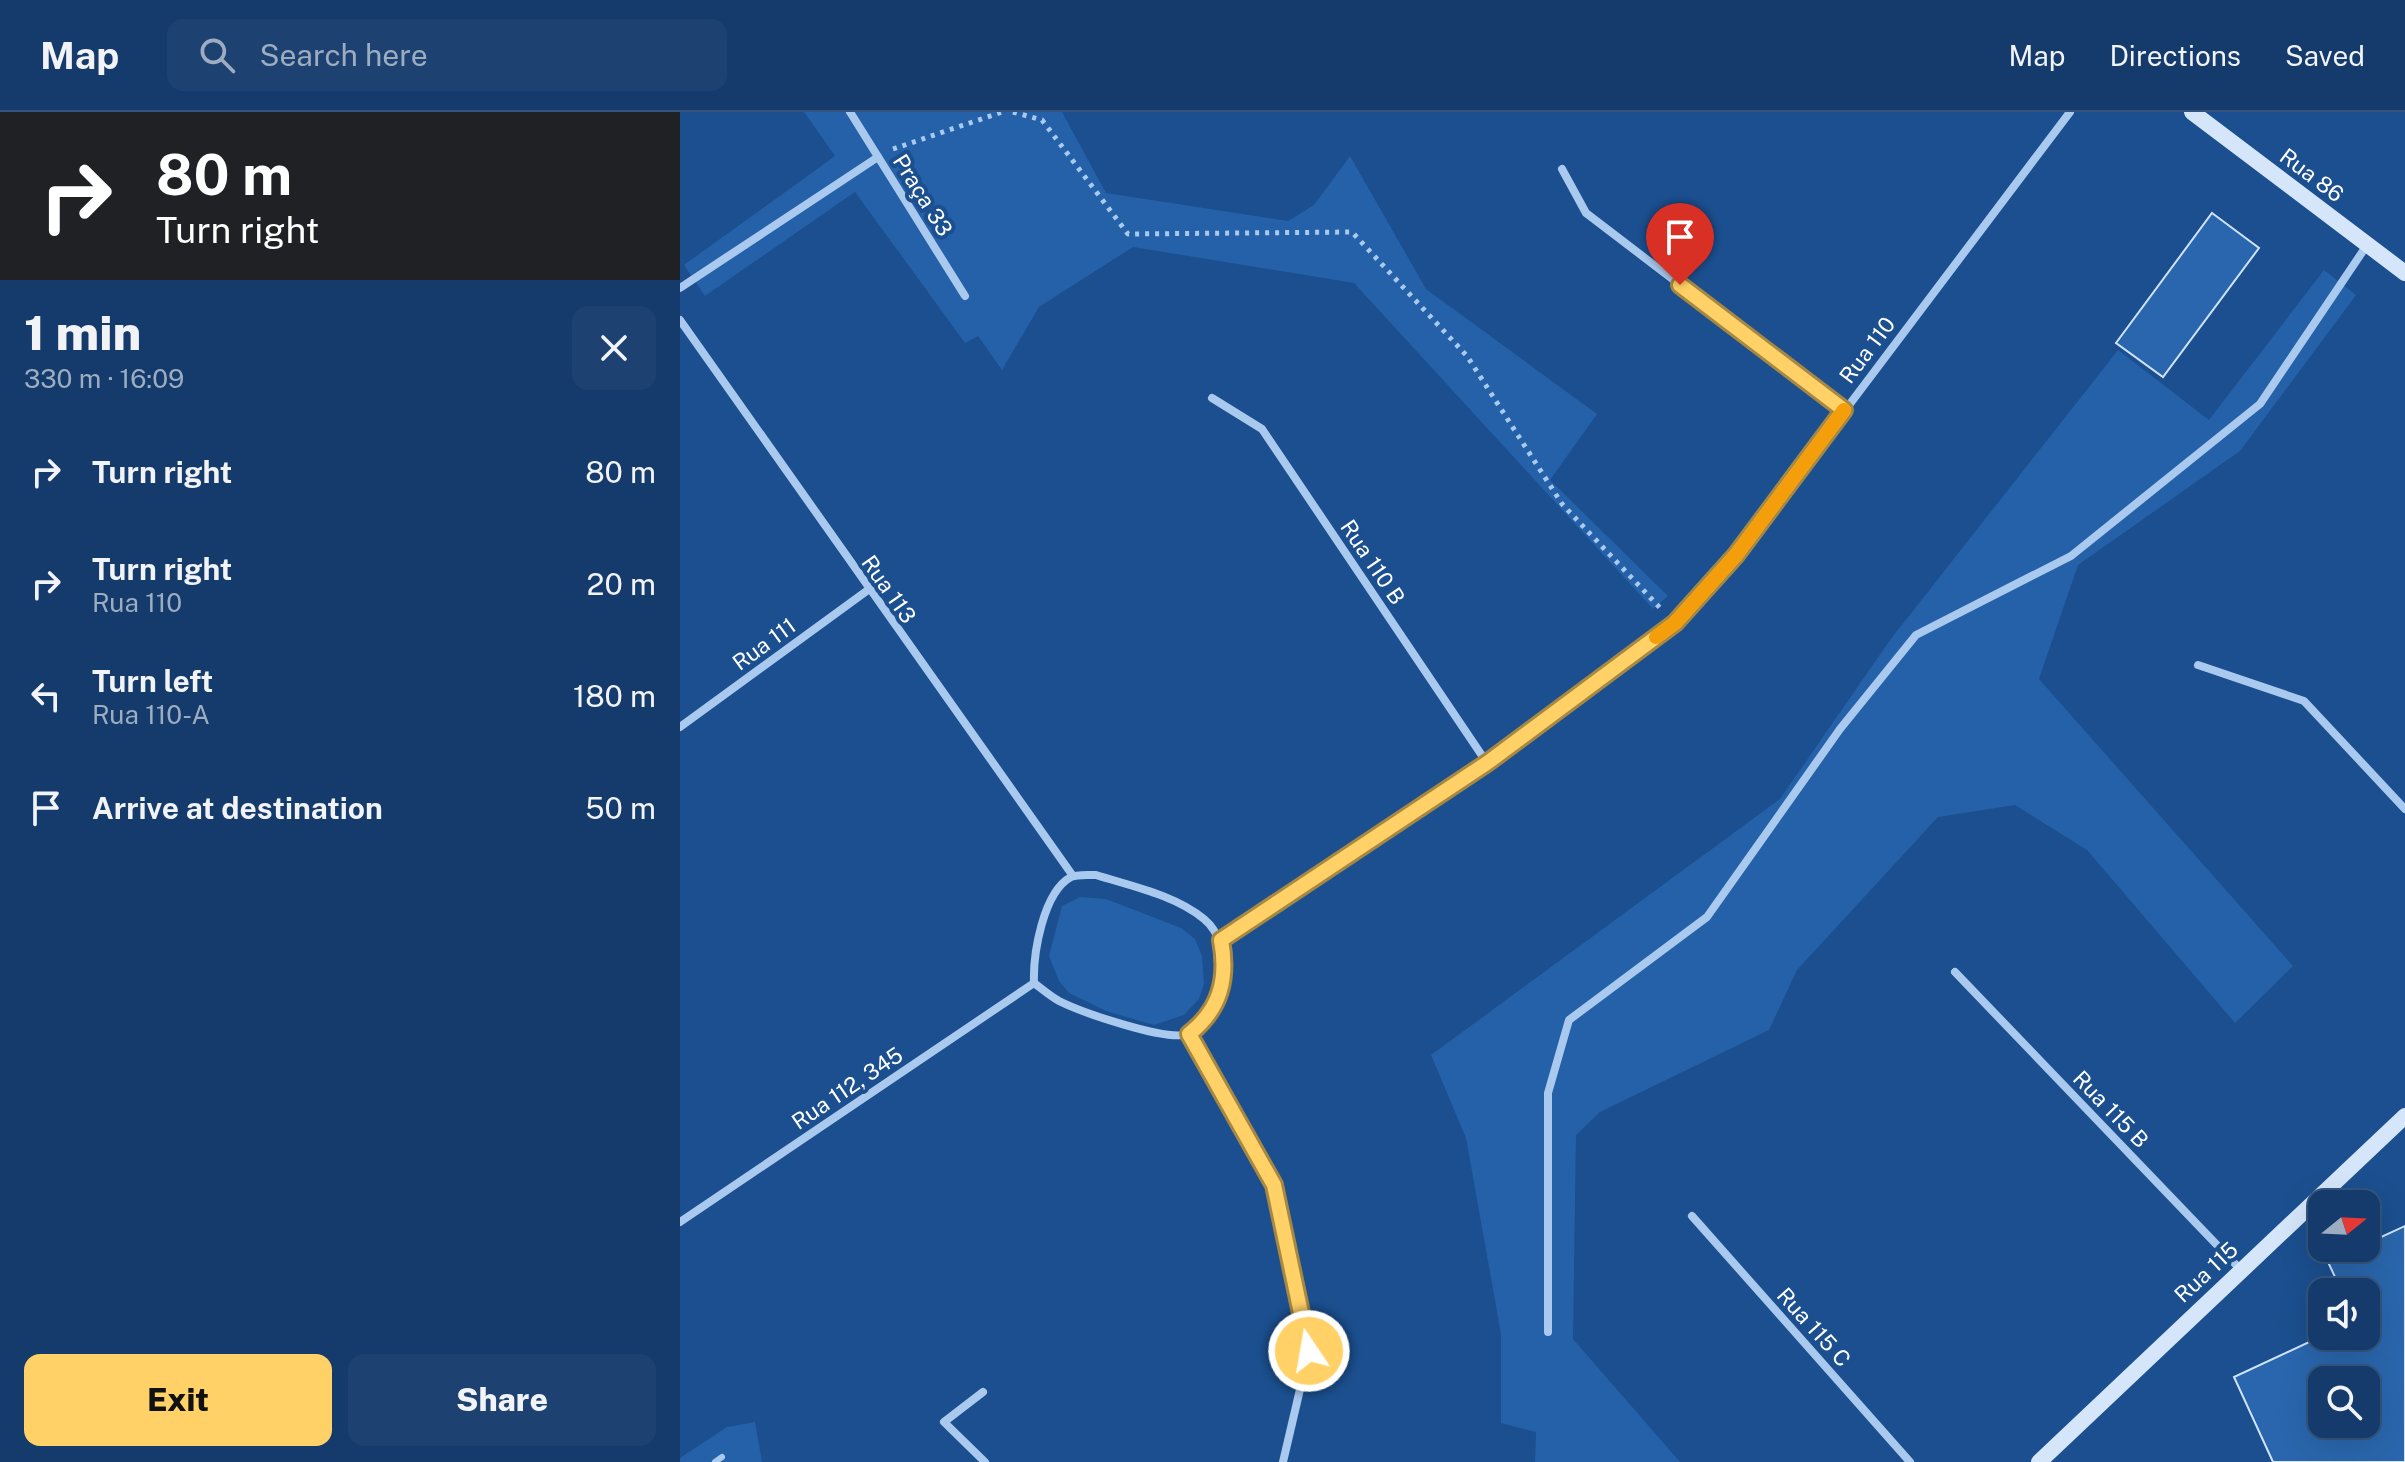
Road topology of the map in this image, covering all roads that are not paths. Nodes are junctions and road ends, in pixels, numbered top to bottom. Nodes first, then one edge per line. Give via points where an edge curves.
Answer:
1 (850, 112) edge
2 (2070, 112) edge
3 (2192, 112) edge
4 (878, 157) junction
5 (1562, 169) dead end
6 (2367, 245) junction
7 (2405, 273) edge
8 (680, 288) edge
9 (965, 296) dead end
10 (680, 320) edge
11 (1212, 398) dead end
12 (1844, 410) junction
13 (868, 590) junction
14 (2198, 665) dead end
15 (680, 727) edge
16 (1487, 763) junction
17 (2405, 809) edge
18 (1073, 876) junction
19 (1221, 940) junction
20 (1955, 972) dead end
21 (1034, 983) junction
22 (1189, 1034) junction
23 (2405, 1116) edge
24 (1692, 1216) dead end
25 (680, 1222) edge
26 (2241, 1270) junction
27 (1548, 1332) dead end
28 (983, 1392) dead end
29 (722, 1457) dead end
30 (715, 1462) edge
31 (985, 1462) edge
32 (1283, 1462) edge
33 (1910, 1462) edge
34 (2039, 1462) edge

1 - 4 street, Praça 33
2 - 12 street, Rua 110
3 - 6 street, Rua 86
4 - 8 street
4 - 9 street, Praça 33
5 - 12 street via 1586,213
6 - 7 street, Rua 86
6 - 27 street via 2260,404 2071,556 1916,635 1840,729 1707,917 1569,1020 1548,1093
10 - 13 street, Rua 113
11 - 16 street, Rua 110 B via 1262,429
12 - 16 street, Rua 110 via 1736,555 1675,623
13 - 15 street, Rua 111
13 - 18 street, Rua 113
14 - 17 street via 2304,701
16 - 19 street, Rua 110
18 - 19 street via 1096,875 1167,899 1204,919
18 - 21 street via 1054,892 1033,956
19 - 22 street via 1222,994 1206,1021
20 - 26 street, Rua 115 B
21 - 22 street via 1059,1001 1164,1037
21 - 25 street, Rua 112, 345
22 - 32 street via 1274,1185 1309,1351
23 - 26 street, Rua 115
24 - 33 street, Rua 115 C
26 - 34 street, Rua 115
28 - 31 street via 944,1422
29 - 30 lane

